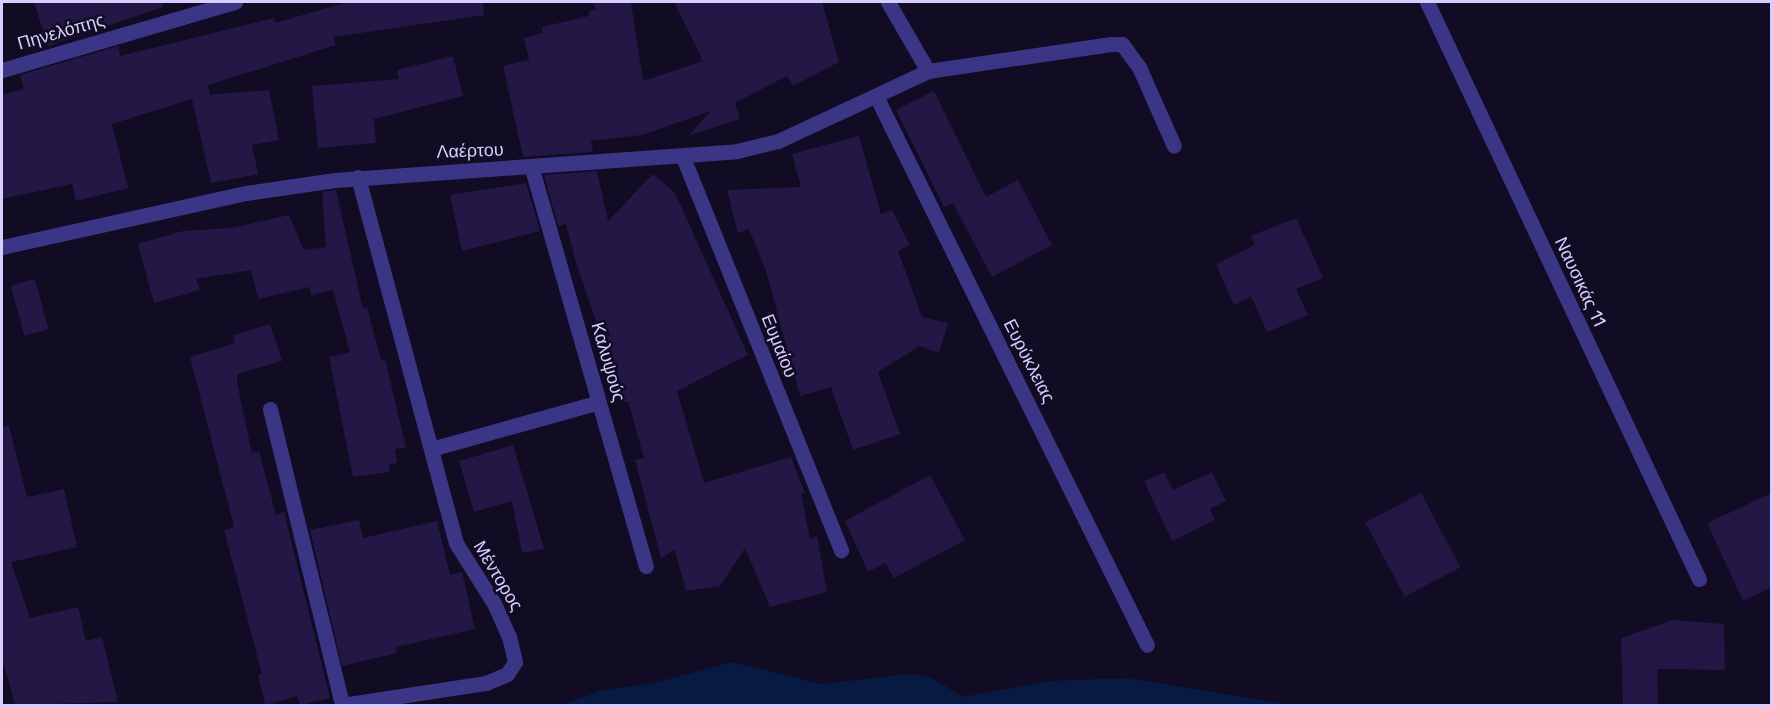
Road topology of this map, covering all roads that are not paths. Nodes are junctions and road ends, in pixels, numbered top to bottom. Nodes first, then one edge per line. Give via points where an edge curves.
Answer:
1 (235, 2) edge
2 (888, 2) edge
3 (1427, 2) edge
4 (2, 70) edge
5 (928, 71) junction
6 (876, 96) junction
7 (1174, 146) dead end
8 (683, 156) junction
9 (532, 169) junction
10 (358, 177) junction
11 (2, 247) edge
12 (599, 402) junction
13 (270, 409) dead end
14 (431, 449) junction
15 (842, 550) dead end
16 (646, 566) dead end
17 (1699, 579) dead end
18 (1147, 645) dead end

1 - 4 street, Πηνελόπης
2 - 5 street
3 - 17 street, Ναυσικάς 11
5 - 6 street, Λαέρτου
5 - 7 street, Λαέρτου via 1122,44 1139,67
6 - 8 street, Λαέρτου via 778,141
6 - 18 street, Ευρύκλειας
8 - 9 street, Λαέρτου
8 - 15 street, Ευμαίου
9 - 10 street, Λαέρτου
9 - 12 street, Καλυψούς
10 - 11 street, Λαέρτου via 246,193
10 - 14 street, Μέντορος
12 - 14 street
12 - 16 street, Καλυψούς
13 - 14 street, Μέντορος via 342,705 494,681 515,662 495,605 456,543

